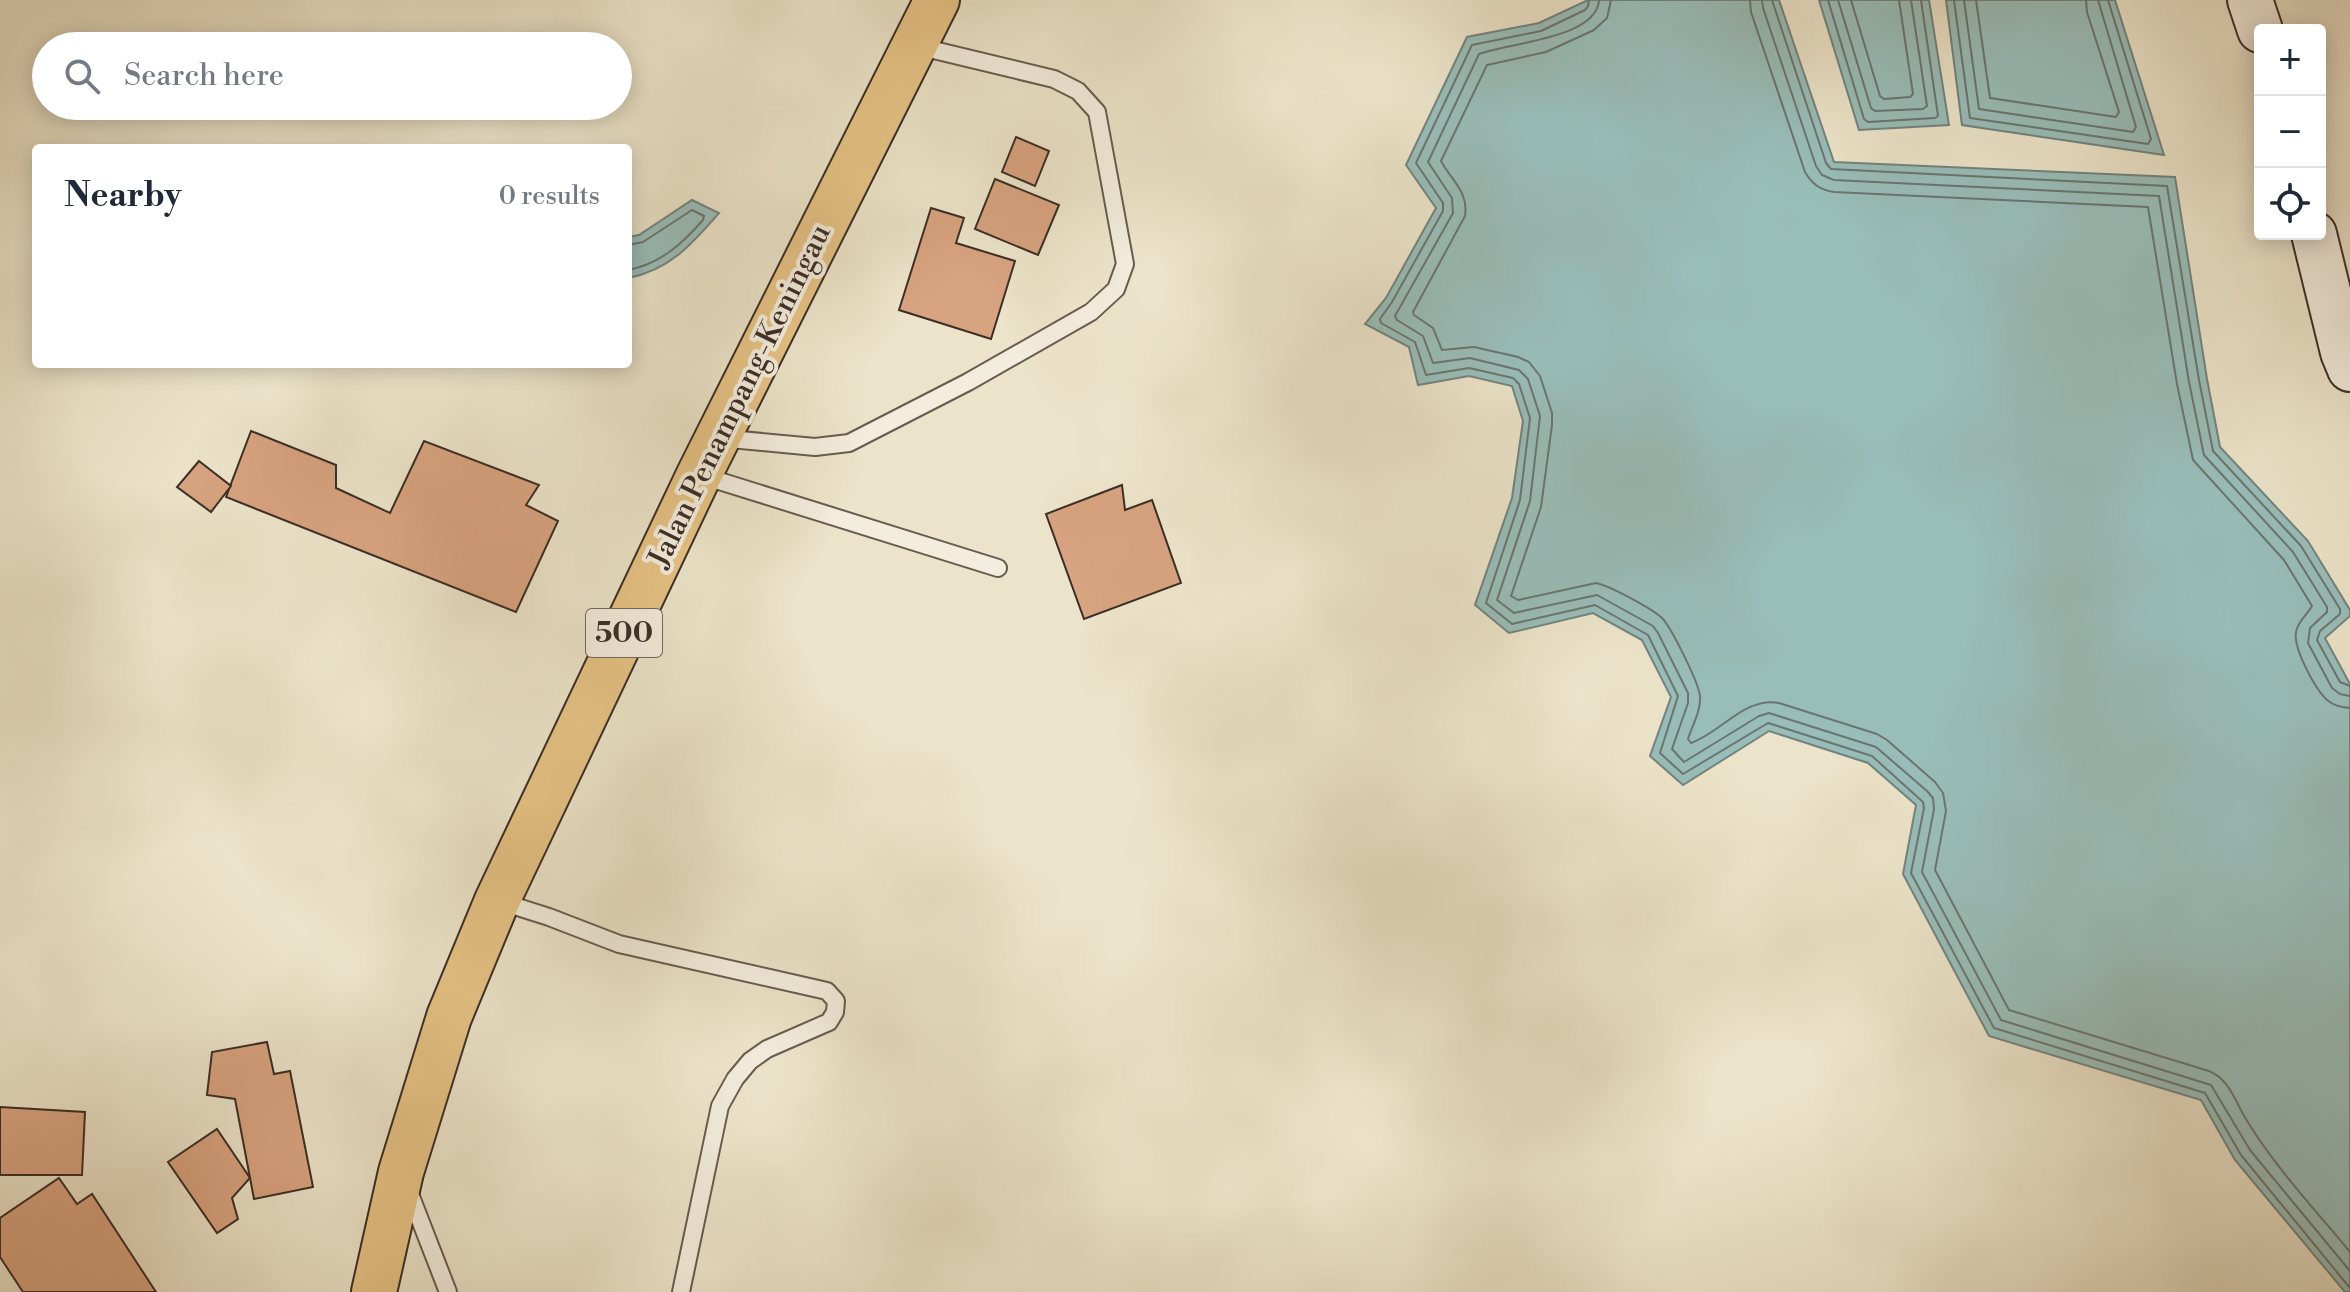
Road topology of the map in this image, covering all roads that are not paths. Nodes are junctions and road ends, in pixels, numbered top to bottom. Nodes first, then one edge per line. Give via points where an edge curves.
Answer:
1 (937, 0) edge
2 (2250, 0) edge
3 (2258, 24) edge
4 (914, 45) junction
5 (2315, 240) edge
6 (2350, 369) edge
7 (708, 456) junction
8 (998, 568) dead end
9 (497, 901) junction
10 (401, 1172) junction
11 (374, 1292) edge
12 (448, 1292) edge
13 (681, 1292) edge

1 - 4 main road, Jalan Penampang-Keningau / 500
2 - 3 street
4 - 7 main road, Jalan Penampang-Keningau / 500
4 - 7 lane via 1054,79 1078,91 1097,112 1125,264 1116,289 1091,312 849,443
5 - 6 street
7 - 8 lane
7 - 9 main road, Jalan Penampang-Keningau / 500
9 - 10 main road, Jalan Penampang-Keningau / 500 via 449,1017
9 - 13 lane via 619,944 827,991 836,1001 829,1022 750,1061 720,1106
10 - 11 main road, Jalan Penampang-Keningau / 500
10 - 12 lane

